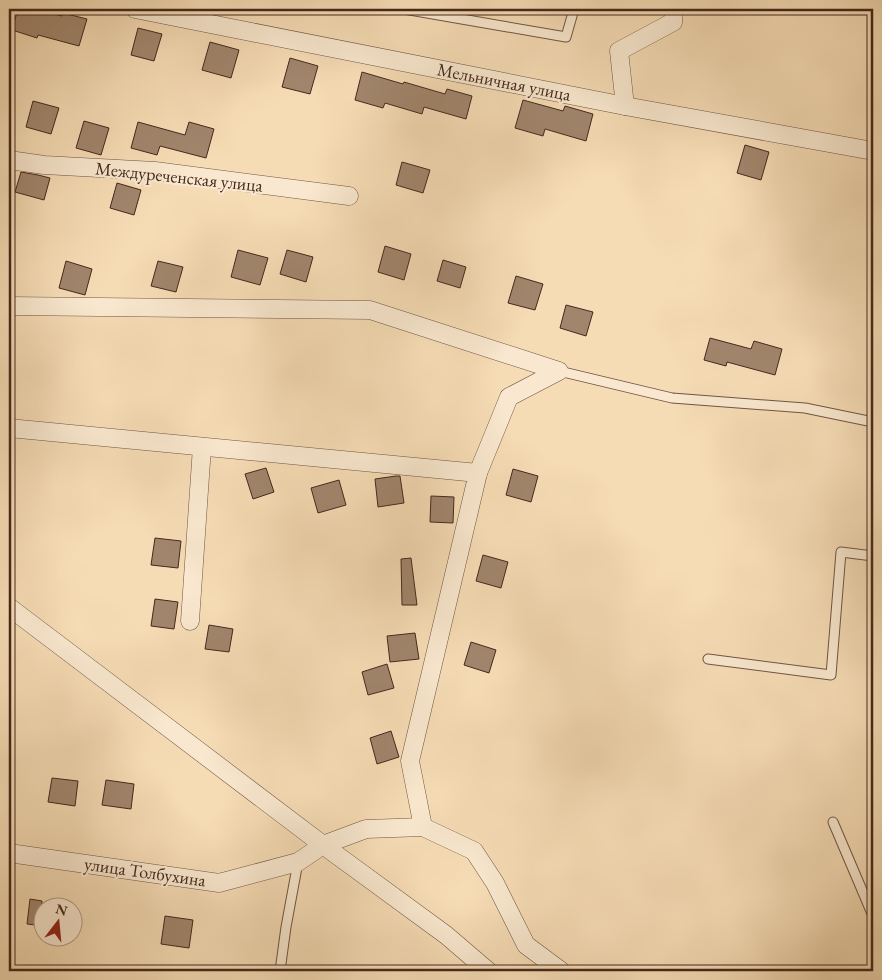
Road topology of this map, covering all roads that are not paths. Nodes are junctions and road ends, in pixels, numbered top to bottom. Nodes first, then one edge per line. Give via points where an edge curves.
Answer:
1 (135, 9) edge
2 (404, 9) edge
3 (574, 9) edge
4 (674, 9) edge
5 (625, 106) junction
6 (873, 151) edge
7 (9, 160) edge
8 (349, 196) dead end
9 (9, 306) edge
10 (559, 371) junction
11 (873, 422) edge
12 (9, 428) edge
13 (202, 447) junction
14 (478, 473) junction
15 (873, 556) edge
16 (9, 607) edge
17 (190, 621) dead end
18 (708, 659) dead end
19 (833, 822) dead end
20 (423, 827) junction
21 (323, 845) junction
22 (9, 853) edge
23 (298, 862) junction
24 (873, 916) edge
25 (280, 971) edge
26 (488, 971) edge
27 (562, 971) edge

1 - 5 street, Мельничная улица
2 - 3 lane via 566,37
4 - 5 street via 673,22 619,51
5 - 6 street, Мельничная улица
7 - 8 street, Междуреченская улица via 155,172
9 - 10 street via 370,310
10 - 11 lane via 672,398 805,408
10 - 14 street via 508,397
12 - 13 street
13 - 14 street
13 - 17 street
14 - 20 street via 410,761
15 - 18 lane via 841,552 831,675
16 - 21 street
19 - 24 lane
20 - 21 street, улица Толбухина via 366,829
20 - 27 street, улица Толбухина via 474,851 495,883 526,945
21 - 23 street, улица Толбухина
21 - 26 street
22 - 23 street, улица Толбухина via 219,882
23 - 25 lane

